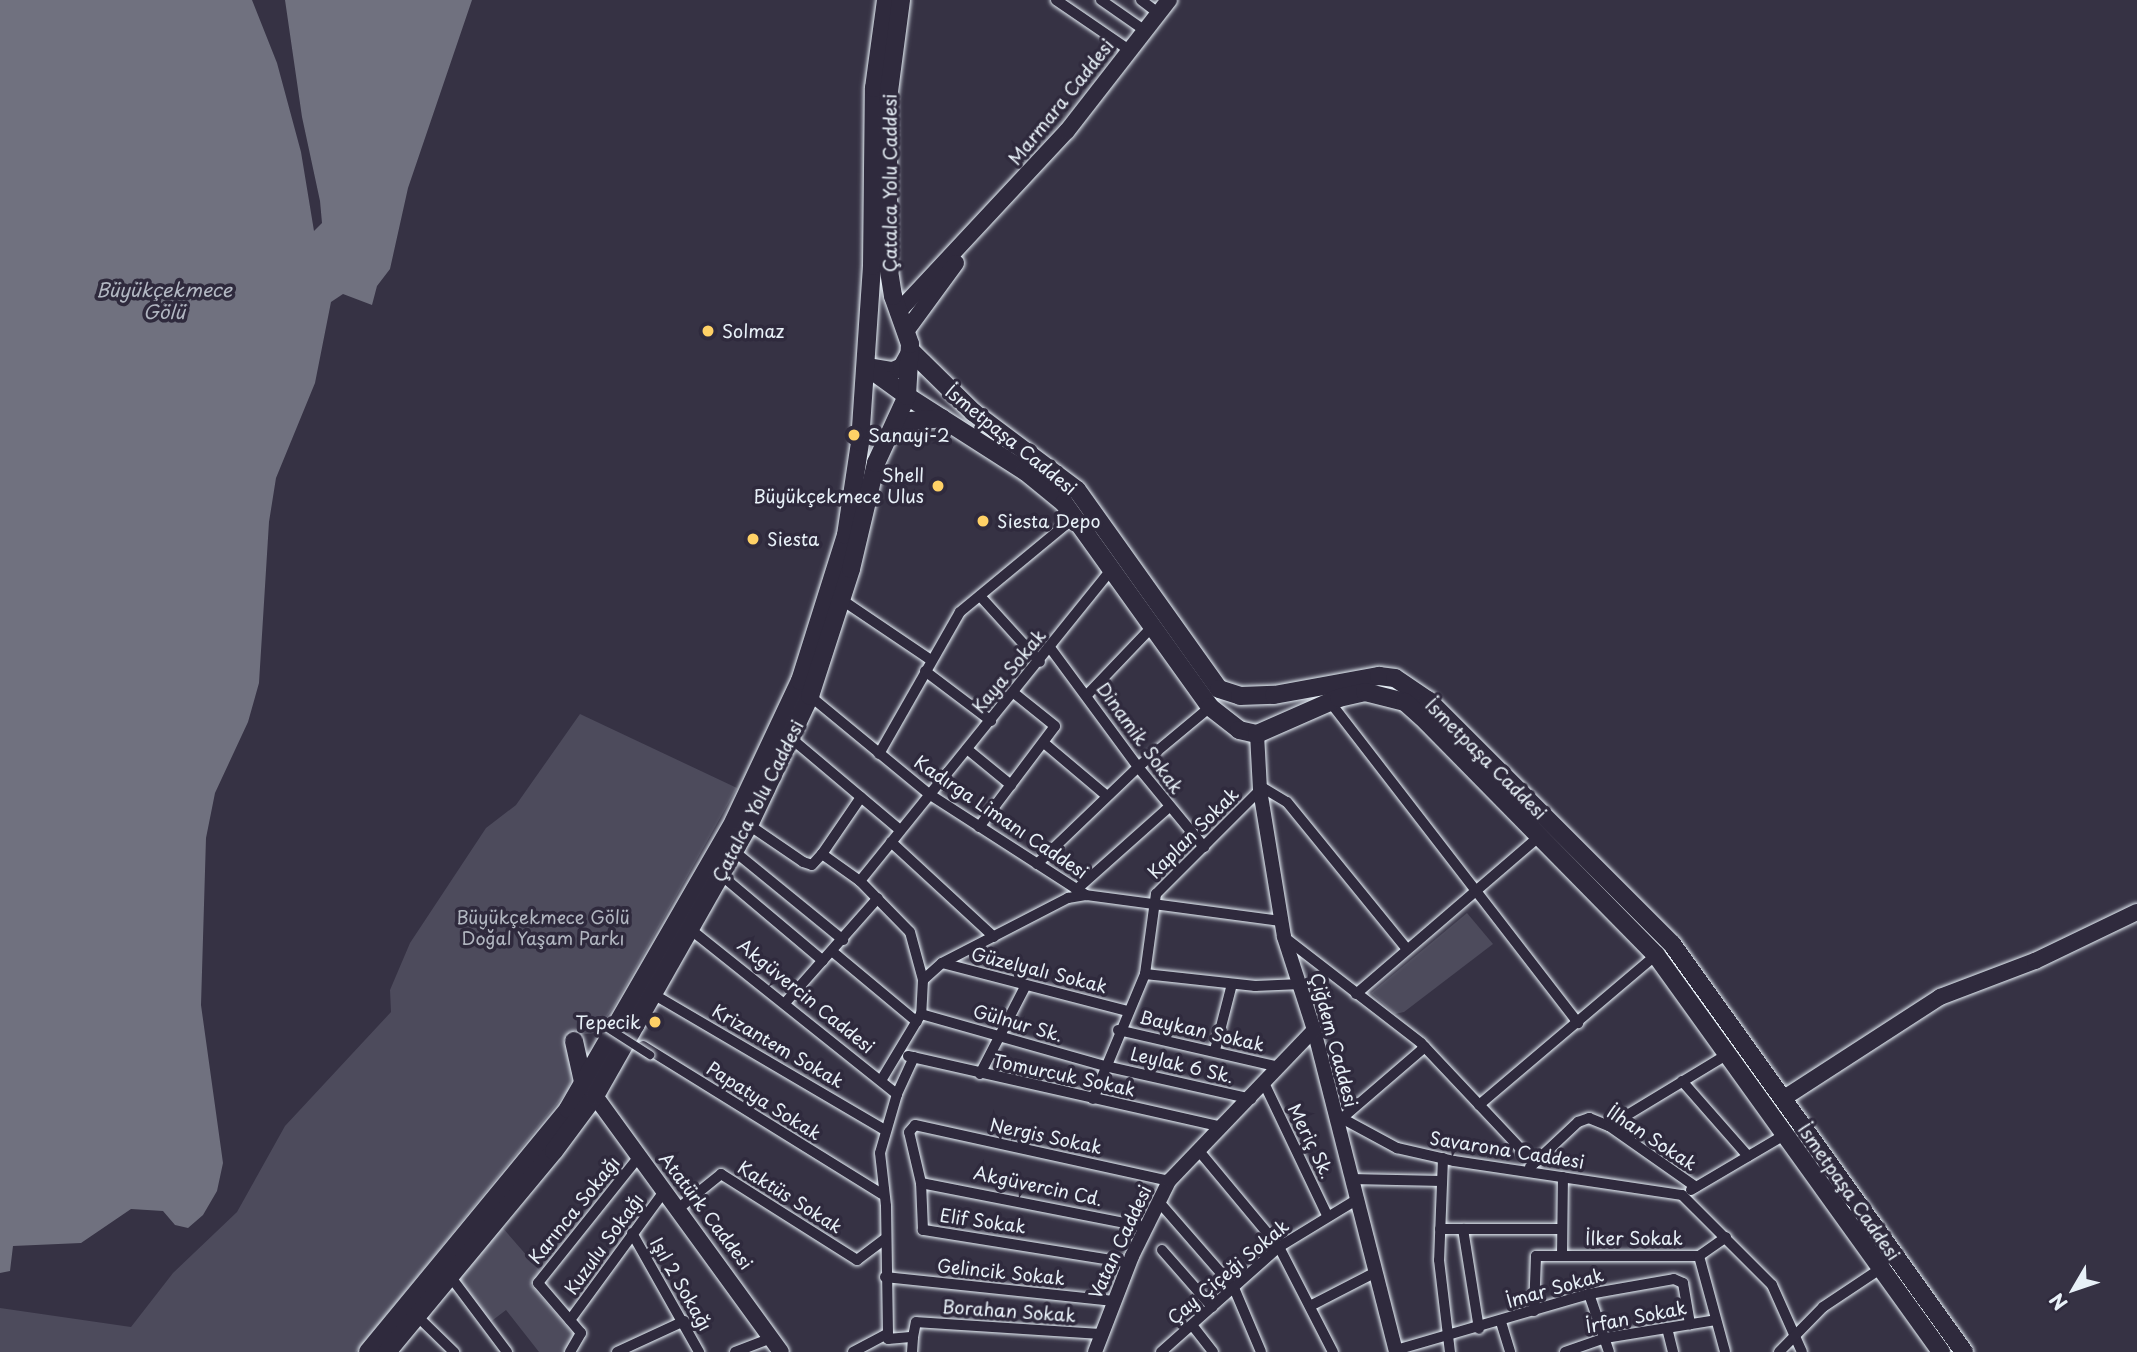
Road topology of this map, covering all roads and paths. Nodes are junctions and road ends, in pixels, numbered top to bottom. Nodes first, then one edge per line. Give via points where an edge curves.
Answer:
1 (886, 0) edge
2 (901, 0) edge
3 (1056, 0) edge
4 (1101, 0) edge
5 (1141, 0) edge
6 (1164, 6) edge
7 (1144, 30) junction
8 (1129, 50) junction
9 (981, 227) junction
10 (898, 312) junction
11 (907, 330) junction
12 (867, 331) junction
13 (911, 351) junction
14 (867, 367) junction
15 (907, 396) junction
16 (942, 418) junction
17 (889, 435) junction
18 (992, 438) junction
19 (1076, 516) junction
20 (1113, 560) junction
21 (980, 596) junction
22 (842, 600) junction
23 (1153, 626) junction
24 (1051, 649) junction
25 (931, 660) junction
26 (1040, 662) junction
27 (925, 671) junction
28 (1014, 693) junction
29 (1087, 695) junction
30 (810, 696) junction
31 (1240, 696) junction
32 (1260, 696) junction
33 (1330, 702) junction
34 (1210, 707) junction
35 (991, 721) junction
36 (1232, 726) junction
37 (1261, 733) junction
38 (792, 739) junction
39 (1456, 740) junction
40 (1044, 743) junction
41 (967, 749) junction
42 (879, 754) junction
43 (1138, 767) junction
44 (1011, 785) junction
45 (1260, 788) junction
46 (929, 794) junction
47 (1107, 796) junction
48 (861, 797) junction
49 (1169, 807) junction
50 (749, 825) junction
51 (979, 827) junction
52 (900, 830) junction
53 (1542, 835) junction
54 (891, 842) junction
55 (1204, 847) junction
56 (734, 851) junction
57 (1569, 853) junction
58 (822, 854) junction
59 (1037, 864) junction
60 (721, 874) junction
61 (860, 881) junction
62 (1081, 892) junction
63 (1477, 892) junction
64 (878, 898) junction
65 (1155, 902) junction
66 (2131, 916) edge
67 (1280, 921) junction
68 (690, 929) junction
69 (994, 937) junction
70 (1284, 937) junction
71 (843, 940) junction
72 (1672, 944) junction
73 (1407, 949) junction
74 (833, 952) junction
75 (1656, 955) junction
76 (823, 961) junction
77 (942, 963) junction
78 (1145, 974) junction
79 (923, 980) junction
80 (1231, 984) junction
81 (1301, 984) junction
82 (1026, 985) junction
83 (653, 994) junction
84 (1356, 994) junction
85 (785, 1003) junction
86 (1127, 1011) junction
87 (919, 1018) junction
88 (1578, 1023) junction
89 (603, 1025) dead end
90 (1118, 1030) junction
91 (1314, 1030) junction
92 (998, 1034) junction
93 (628, 1037) junction
94 (607, 1043) junction
95 (1425, 1047) junction
96 (1215, 1050) junction
97 (898, 1054) junction
98 (1728, 1054) junction
99 (650, 1055) dead end
100 (914, 1057) junction
101 (1105, 1066) junction
102 (1279, 1067) junction
103 (980, 1074) junction
104 (882, 1079) junction
105 (1682, 1082) junction
106 (1264, 1083) junction
107 (589, 1091) junction
108 (897, 1094) junction
109 (1251, 1098) junction
110 (1784, 1098) junction
111 (1093, 1099) junction
112 (1479, 1105) junction
113 (1767, 1108) junction
114 (1337, 1117) junction
115 (1609, 1126) junction
116 (1223, 1127) junction
117 (885, 1130) junction
118 (1786, 1134) junction
119 (907, 1139) joint
120 (1199, 1151) junction
121 (640, 1155) junction
122 (1748, 1156) junction
123 (1443, 1158) junction
124 (1534, 1163) junction
125 (1525, 1171) junction
126 (1563, 1177) junction
127 (1350, 1179) junction
128 (1169, 1181) junction
129 (1442, 1181) junction
130 (922, 1183) junction
131 (1696, 1187) junction
132 (666, 1189) junction
133 (882, 1194) junction
134 (1682, 1195) junction
135 (1356, 1200) junction
136 (1159, 1202) junction
137 (679, 1208) junction
138 (1327, 1215) junction
139 (1146, 1227) junction
140 (1440, 1229) junction
141 (1463, 1229) junction
142 (1562, 1229) junction
143 (632, 1233) junction
144 (1726, 1237) junction
145 (884, 1240) junction
146 (1279, 1247) junction
147 (1163, 1250) dead end
148 (1563, 1255) junction
149 (1699, 1256) junction
150 (1130, 1263) junction
151 (1888, 1264) junction
152 (1376, 1272) junction
153 (450, 1276) junction
154 (885, 1277) junction
155 (1234, 1289) junction
156 (1589, 1294) junction
157 (1114, 1301) junction
158 (1312, 1305) junction
159 (1212, 1307) junction
160 (1534, 1311) junction
161 (417, 1316) junction
162 (570, 1320) junction
163 (1716, 1320) junction
164 (684, 1321) junction
165 (1501, 1322) junction
166 (1690, 1324) junction
167 (1192, 1325) junction
168 (1667, 1328) junction
169 (1479, 1329) junction
170 (1100, 1334) junction
171 (888, 1337) junction
172 (913, 1337) junction
173 (772, 1338) junction
174 (1447, 1338) junction
175 (1605, 1338) junction
176 (1794, 1338) junction
177 (1396, 1351) edge
178 (368, 1352) edge
179 (387, 1352) edge
180 (454, 1352) edge
181 (507, 1352) edge
182 (570, 1352) edge
183 (617, 1352) edge
184 (699, 1352) edge
185 (735, 1352) edge
186 (781, 1352) edge
187 (853, 1352) edge
188 (912, 1352) edge
189 (1095, 1352) edge
190 (1161, 1352) edge
191 (1213, 1352) edge
192 (1261, 1352) edge
193 (1333, 1352) edge
194 (1450, 1352) edge
195 (1510, 1352) edge
196 (1564, 1352) edge
197 (1609, 1352) edge
198 (1673, 1352) edge
199 (1725, 1352) edge
200 (1780, 1352) edge
201 (1802, 1352) edge
202 (1941, 1352) edge
203 (1964, 1352) edge

1 - 12 main road, Çatalca Yolu Caddesi via 874,88
2 - 10 main road, Çatalca Yolu Caddesi via 890,75 888,139 888,264
3 - 8 street
4 - 7 street
5 - 6 street
6 - 7 main road, Marmara Caddesi
7 - 8 main road, Marmara Caddesi
8 - 9 main road, Marmara Caddesi via 1067,131
9 - 10 main road
9 - 11 main road
10 - 11 main road, Çatalca Yolu Caddesi
10 - 12 main road
11 - 13 main road, Çatalca Yolu Caddesi
12 - 14 main road, Çatalca Yolu Caddesi
13 - 14 main road via 893,371
13 - 15 main road, Çatalca Yolu Caddesi
13 - 18 main road, İsmetpaşa Caddesi
14 - 15 main road, İsmetpaşa Caddesi
14 - 94 main road, Çatalca Yolu Caddesi via 845,535 796,692 734,821
15 - 16 main road, İsmetpaşa Caddesi
15 - 17 main road, Çatalca Yolu Caddesi
16 - 17 main road via 910,421
16 - 18 main road, İsmetpaşa Caddesi
17 - 22 main road, Çatalca Yolu Caddesi via 874,471
18 - 19 main road, İsmetpaşa Caddesi
18 - 20 main road, İsmetpaşa Caddesi via 1077,490
19 - 20 main road, İsmetpaşa Caddesi
19 - 21 street
20 - 23 main road, İsmetpaşa Caddesi
20 - 24 street, Kaya Sokak
20 - 31 main road, İsmetpaşa Caddesi via 1212,683
21 - 25 street via 960,612
21 - 26 street
22 - 25 street
22 - 30 main road, Çatalca Yolu Caddesi
23 - 29 street
23 - 34 main road, İsmetpaşa Caddesi
24 - 26 street, Kaya Sokak
24 - 29 street, Dinamik Sokak
25 - 27 street
26 - 28 street, Kaya Sokak
27 - 35 street
27 - 42 street
28 - 35 street, Kaya Sokak
28 - 40 street via 1055,726
29 - 43 street, Dinamik Sokak
30 - 38 main road, Çatalca Yolu Caddesi
30 - 42 street, Kadırga Limanı Caddesi
31 - 32 main road, İsmetpaşa Caddesi
31 - 36 main road via 1230,715
32 - 37 main road via 1270,710
32 - 39 main road, İsmetpaşa Caddesi via 1356,677 1395,678 1428,700
33 - 37 main road, İsmetpaşa Caddesi
33 - 39 main road, İsmetpaşa Caddesi via 1365,692 1388,695 1405,702
33 - 63 street
34 - 36 main road, İsmetpaşa Caddesi
34 - 43 street
35 - 41 street, Kaya Sokak
36 - 37 main road, İsmetpaşa Caddesi
37 - 45 street, Çiğdem Caddesi
38 - 48 street
38 - 50 main road, Çatalca Yolu Caddesi
39 - 53 main road, İsmetpaşa Caddesi
39 - 57 main road, İsmetpaşa Caddesi
40 - 44 street
40 - 47 street
41 - 44 street
41 - 46 street, Kaya Sokak
42 - 46 street, Kadırga Limanı Caddesi
43 - 47 street
43 - 49 street, Dinamik Sokak
44 - 51 street
45 - 55 street, Kaplan Sokak
45 - 67 street, Çiğdem Caddesi
45 - 73 street via 1287,802
46 - 51 street, Kadırga Limanı Caddesi
46 - 52 street, Kaya Sokak
47 - 59 street
48 - 52 street
48 - 58 street
49 - 55 street, Dinamik Sokak
49 - 62 street
50 - 56 main road, Çatalca Yolu Caddesi
50 - 58 street via 803,862 812,865
51 - 59 street, Kadırga Limanı Caddesi
52 - 54 street, Kaya Sokak
53 - 57 main road, İsmetpaşa Caddesi
53 - 63 street
54 - 61 street, Kaya Sokak
54 - 69 street
55 - 65 street, Kaplan Sokak via 1156,894
56 - 60 main road, Çatalca Yolu Caddesi
56 - 71 street
57 - 72 main road, İsmetpaşa Caddesi
57 - 75 main road, İsmetpaşa Caddesi
58 - 61 street
59 - 62 street, Kadırga Limanı Caddesi
60 - 68 main road, Çatalca Yolu Caddesi
60 - 76 street
61 - 64 street
62 - 65 street, Kadırga Limanı Caddesi
62 - 69 street
63 - 73 street
63 - 88 street
64 - 71 street
64 - 79 street via 909,932
65 - 67 street, Kadırga Limanı Caddesi
65 - 78 street
66 - 110 main road via 2017,969 1940,997 1936,1004
67 - 70 street, Çiğdem Caddesi
68 - 83 main road, Çatalca Yolu Caddesi
68 - 85 street, Akgüvercin Caddesi
69 - 77 street
70 - 81 street, Çiğdem Caddesi
70 - 84 street
71 - 74 street
72 - 75 main road
72 - 110 main road, İsmetpaşa Caddesi
73 - 84 street
74 - 76 street
74 - 87 street
75 - 88 street
75 - 98 main road, İsmetpaşa Caddesi
76 - 85 street
77 - 79 street
77 - 82 street, Güzelyalı Sokak
78 - 80 street
78 - 86 street
79 - 87 street
80 - 81 street
80 - 96 street
81 - 91 street, Çiğdem Caddesi
82 - 86 street, Güzelyalı Sokak
82 - 92 street
83 - 93 main road, Çatalca Yolu Caddesi
83 - 117 street, Krizantem Sokak
84 - 95 street
85 - 104 street, Akgüvercin Caddesi
86 - 90 street
87 - 92 street, Gülnur Sk.
87 - 97 street
88 - 112 street
89 - 99 street, bridge
90 - 96 street, Baykan Sokak
90 - 101 street
91 - 102 street, Vatan Caddesi
91 - 114 street, Çiğdem Caddesi
92 - 101 street, Gülnur Sk.
92 - 103 street
93 - 107 main road, Çatalca Yolu Caddesi
93 - 133 street, Papatya Sokak
94 - 107 main road, Çatalca Yolu Caddesi
94 - 107 main road via 574,1041
95 - 112 street
95 - 114 street
96 - 102 street, Baykan Sokak
97 - 100 street, Tomurcuk Sokak
97 - 104 street
98 - 105 street
98 - 113 main road, İsmetpaşa Caddesi
100 - 103 street, Tomurcuk Sokak
100 - 108 street
101 - 109 street, Leylak 6 Sk.
101 - 111 street
102 - 106 street, Vatan Caddesi
103 - 111 street, Tomurcuk Sokak
104 - 108 street, Akgüvercin Caddesi
105 - 115 street
105 - 122 street
106 - 109 street, Vatan Caddesi
106 - 138 street, Meriç Sk.
107 - 121 main road, Atatürk Caddesi
107 - 153 main road, Çatalca Yolu Caddesi
107 - 178 main road, Çatalca Yolu Caddesi via 551,1130
108 - 117 street
109 - 116 street, Vatan Caddesi
110 - 113 main road
110 - 151 main road, İsmetpaşa Caddesi
111 - 116 street, Tomurcuk Sokak
112 - 124 street
113 - 118 main road, İsmetpaşa Caddesi
114 - 123 street, Savarona Caddesi via 1397,1148
114 - 127 street, Çiğdem Caddesi
115 - 124 street, İlhan Sokak via 1589,1118 1578,1122
115 - 131 street, İlhan Sokak
116 - 120 street, Vatan Caddesi
117 - 133 street
118 - 122 street
118 - 151 main road, İsmetpaşa Caddesi
119 - 128 street, Nergis Sokak via 915,1125
119 - 130 street, Elif Sokak
120 - 128 street, Vatan Caddesi
120 - 146 street
121 - 132 main road, Atatürk Caddesi
121 - 162 street, Karınca Sokağı via 538,1283
122 - 131 street
123 - 125 street, Savarona Caddesi
123 - 129 street
124 - 125 street, İlhan Sokak
125 - 126 street, Savarona Caddesi
126 - 134 street, Savarona Caddesi
126 - 142 street
127 - 129 street
127 - 135 street, Çiğdem Caddesi
128 - 136 street, Vatan Caddesi
129 - 140 street
130 - 139 street, Akgüvercin Cd.
130 - 150 street, Elif Sokak via 923,1230
131 - 134 street
132 - 137 main road, Atatürk Caddesi
132 - 143 street, Kuzulu Sokağı
133 - 145 street
134 - 144 street
135 - 138 street, Çay Çiçeği Sokak
135 - 152 street, Çiğdem Caddesi
136 - 139 street, Vatan Caddesi
136 - 155 street
137 - 145 street, Kaktüs Sokak via 721,1174 857,1260
137 - 173 main road, Atatürk Caddesi
138 - 146 street, Çay Çiçeği Sokak
139 - 150 street, Vatan Caddesi
140 - 141 street
140 - 174 street
141 - 142 street
141 - 169 street
142 - 148 street
143 - 162 street, Kuzulu Sokağı
143 - 164 street, Işıl 2 Sokağı
144 - 149 street, İlker Sokak
144 - 176 street via 1772,1285
145 - 154 street
146 - 155 street, Çay Çiçeği Sokak
146 - 158 street
147 - 159 street
148 - 149 street, İlker Sokak
148 - 160 street, İlker Sokak via 1536,1256
149 - 163 street
150 - 157 street, Vatan Caddesi
151 - 176 street via 1823,1307
151 - 202 main road, İsmetpaşa Caddesi
151 - 203 main road, İsmetpaşa Caddesi
152 - 158 street
152 - 177 street, Çiğdem Caddesi
153 - 161 main road, Çatalca Yolu Caddesi
153 - 181 street
154 - 157 street, Gelincik Sokak
154 - 171 street
155 - 159 street, Çay Çiçeği Sokak
155 - 192 street
156 - 160 street, İmar Sokak
156 - 166 street, İmar Sokak via 1679,1279
156 - 175 street
157 - 170 street, Vatan Caddesi
158 - 193 street
159 - 167 street, Çay Çiçeği Sokak
160 - 165 street, İmar Sokak
161 - 179 main road, Çatalca Yolu Caddesi
161 - 180 street
162 - 182 street via 581,1333
163 - 166 street, İrfan Sokak
163 - 199 street
164 - 183 street
164 - 184 street, Işıl 2 Sokağı
165 - 169 street, İmar Sokak
165 - 195 street
166 - 168 street, İrfan Sokak
167 - 190 street, Çay Çiçeği Sokak
167 - 191 street
168 - 175 street, İrfan Sokak
168 - 198 street
169 - 174 street, İmar Sokak
170 - 172 street, Borahan Sokak via 916,1322
170 - 189 street, Vatan Caddesi
171 - 172 street, Borahan Sokak
171 - 187 street
172 - 188 street
173 - 185 street
173 - 186 main road, Atatürk Caddesi
174 - 177 street, İmar Sokak
174 - 194 street
175 - 196 street, İrfan Sokak
175 - 197 street
176 - 200 street
176 - 201 street

